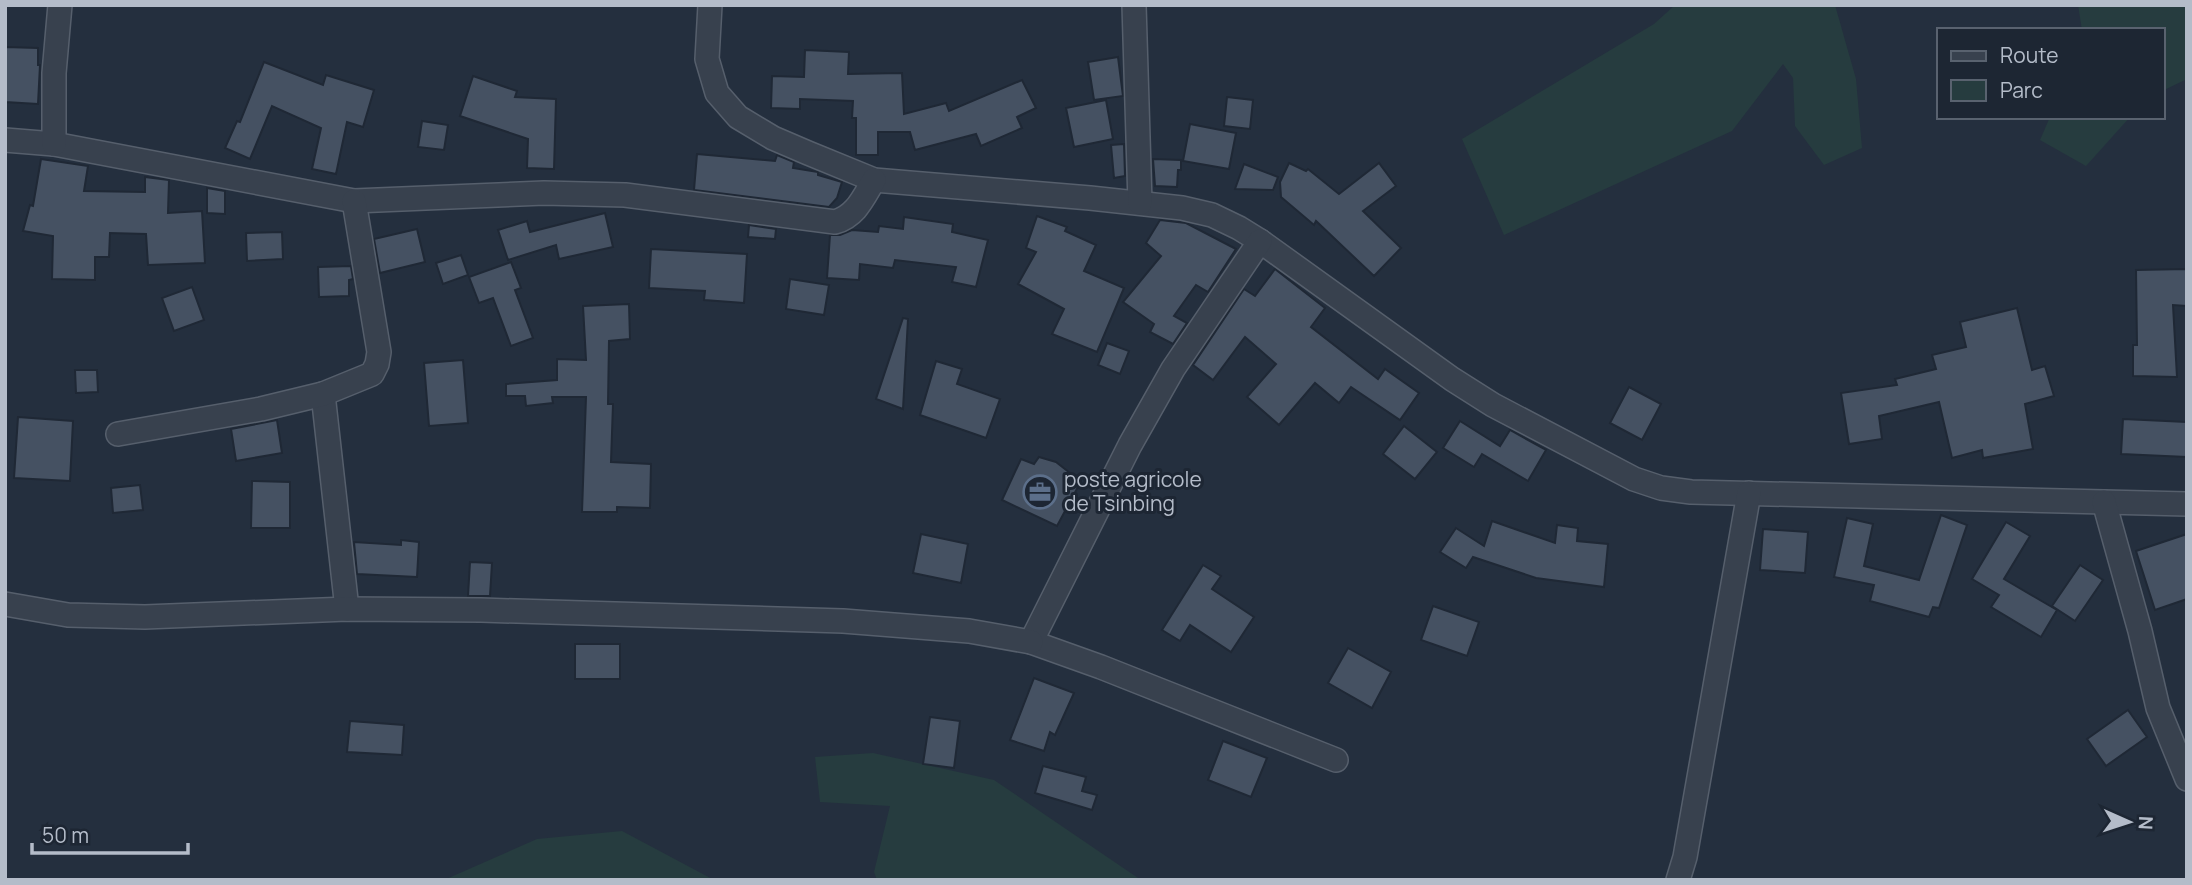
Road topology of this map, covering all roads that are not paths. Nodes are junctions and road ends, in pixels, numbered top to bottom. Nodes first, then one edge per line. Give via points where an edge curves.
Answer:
1 (60, 5) edge
2 (710, 5) edge
3 (1134, 5) edge
4 (5, 140) edge
5 (54, 144) junction
6 (873, 180) junction
7 (354, 201) junction
8 (1140, 203) junction
9 (1261, 241) junction
10 (323, 394) junction
11 (118, 435) dead end
12 (1749, 493) junction
13 (2104, 502) junction
14 (2187, 504) edge
15 (5, 604) edge
16 (347, 609) junction
17 (1031, 642) junction
18 (1336, 760) dead end
19 (2187, 779) edge
20 (1678, 880) edge

1 - 5 street
2 - 6 street via 707,59 717,93 738,117 774,138
3 - 8 street
4 - 5 street
5 - 7 street
6 - 7 street via 858,207 848,218 835,222 625,195 544,193
6 - 8 street
7 - 10 street via 379,352 372,374
8 - 9 street via 1212,215
9 - 12 street via 1472,392 1634,479 1691,492
9 - 17 street via 1173,369
10 - 11 street
10 - 16 street
12 - 13 street
12 - 20 street
13 - 14 street
13 - 19 street via 2158,708
15 - 16 street via 68,615 145,617
16 - 17 street via 844,621 970,631
17 - 18 street

